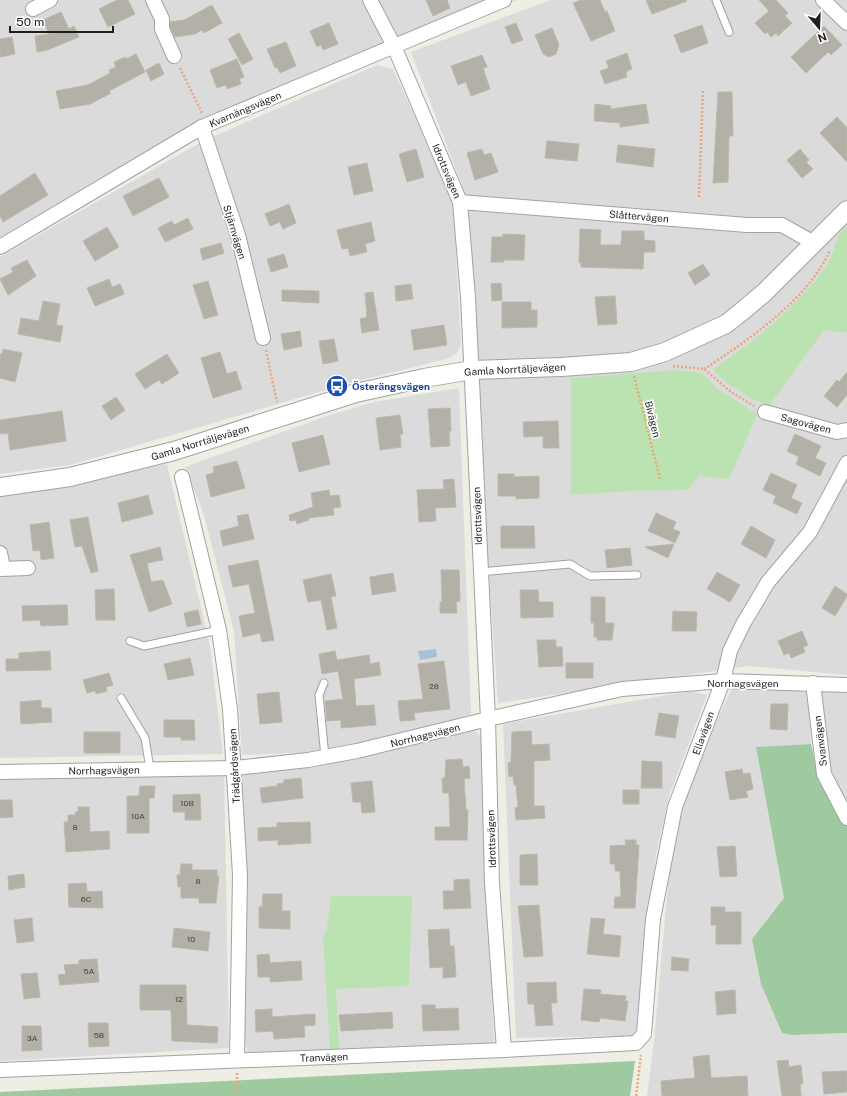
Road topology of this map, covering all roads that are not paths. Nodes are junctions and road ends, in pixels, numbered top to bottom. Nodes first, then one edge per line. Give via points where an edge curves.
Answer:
1 (50, 0) edge
2 (153, 0) edge
3 (370, 0) edge
4 (504, 0) edge
5 (716, 0) edge
6 (823, 0) edge
7 (33, 9) dead end
8 (847, 23) edge
9 (729, 32) dead end
10 (394, 46) junction
11 (174, 56) road end
12 (205, 126) junction
13 (460, 202) junction
14 (847, 210) edge
15 (814, 243) junction
16 (0, 247) edge
17 (264, 338) road end
18 (472, 370) junction
19 (765, 412) road end
20 (847, 430) edge
21 (847, 463) edge
22 (182, 477) dead end
23 (0, 487) edge
24 (0, 553) edge
25 (1, 568) edge
26 (28, 568) dead end
27 (480, 572) junction
28 (637, 575) dead end
29 (219, 630) junction
30 (130, 641) dead end
31 (723, 681) junction
32 (324, 683) dead end
33 (813, 683) junction
34 (847, 685) edge
35 (121, 698) dead end
36 (488, 719) junction
37 (325, 757) junction
38 (234, 768) junction
39 (150, 769) junction
40 (0, 772) edge
41 (847, 818) edge
42 (644, 1034) joint
43 (504, 1050) junction
44 (237, 1060) junction
45 (0, 1070) edge

1 - 7 street
2 - 11 street via 162,19 162,30
3 - 10 street, Idrottsvägen
4 - 10 street, Kvarnängsvägen
5 - 9 lane
6 - 8 street
10 - 12 street, Kvarnängsvägen
10 - 13 street, Idrottsvägen
12 - 16 street, Kvarnängsvägen
12 - 17 street, Stjärnvägen via 238,235
13 - 15 street, Slåttervägen via 747,225 782,225
13 - 18 street, Idrottsvägen
14 - 15 street, Gamla Norrtäljevägen
15 - 18 street, Gamla Norrtäljevägen via 765,292 726,324 665,352 631,362
18 - 23 street, Gamla Norrtäljevägen via 356,393 174,451 77,475
18 - 27 street, Idrottsvägen
19 - 20 street, Sagovägen via 837,432
21 - 31 street, Ellavägen via 810,532 768,582 743,624 730,651
22 - 29 street, Trädgårdsvägen
24 - 25 street
25 - 26 street
27 - 28 lane via 570,564 590,576
27 - 36 street, Idrottsvägen
29 - 30 lane via 144,646
29 - 38 street, Trädgårdsvägen via 230,709
31 - 33 street, Norrhagsvägen
31 - 36 street, Norrhagsvägen via 622,689
31 - 42 street, Ellavägen via 675,807 653,919
32 - 37 lane via 319,695
33 - 34 street, Norrhagsvägen
33 - 41 street, Svanvägen via 824,774
35 - 39 lane via 145,738
36 - 37 street, Norrhagsvägen via 357,752
36 - 43 street, Idrottsvägen via 492,884
37 - 38 street, Norrhagsvägen
38 - 39 street, Norrhagsvägen
38 - 44 street, Trädgårdsvägen via 240,875
39 - 40 street, Norrhagsvägen
42 - 43 street, Tranvägen via 636,1043
43 - 44 street, Tranvägen
44 - 45 street, Tranvägen

